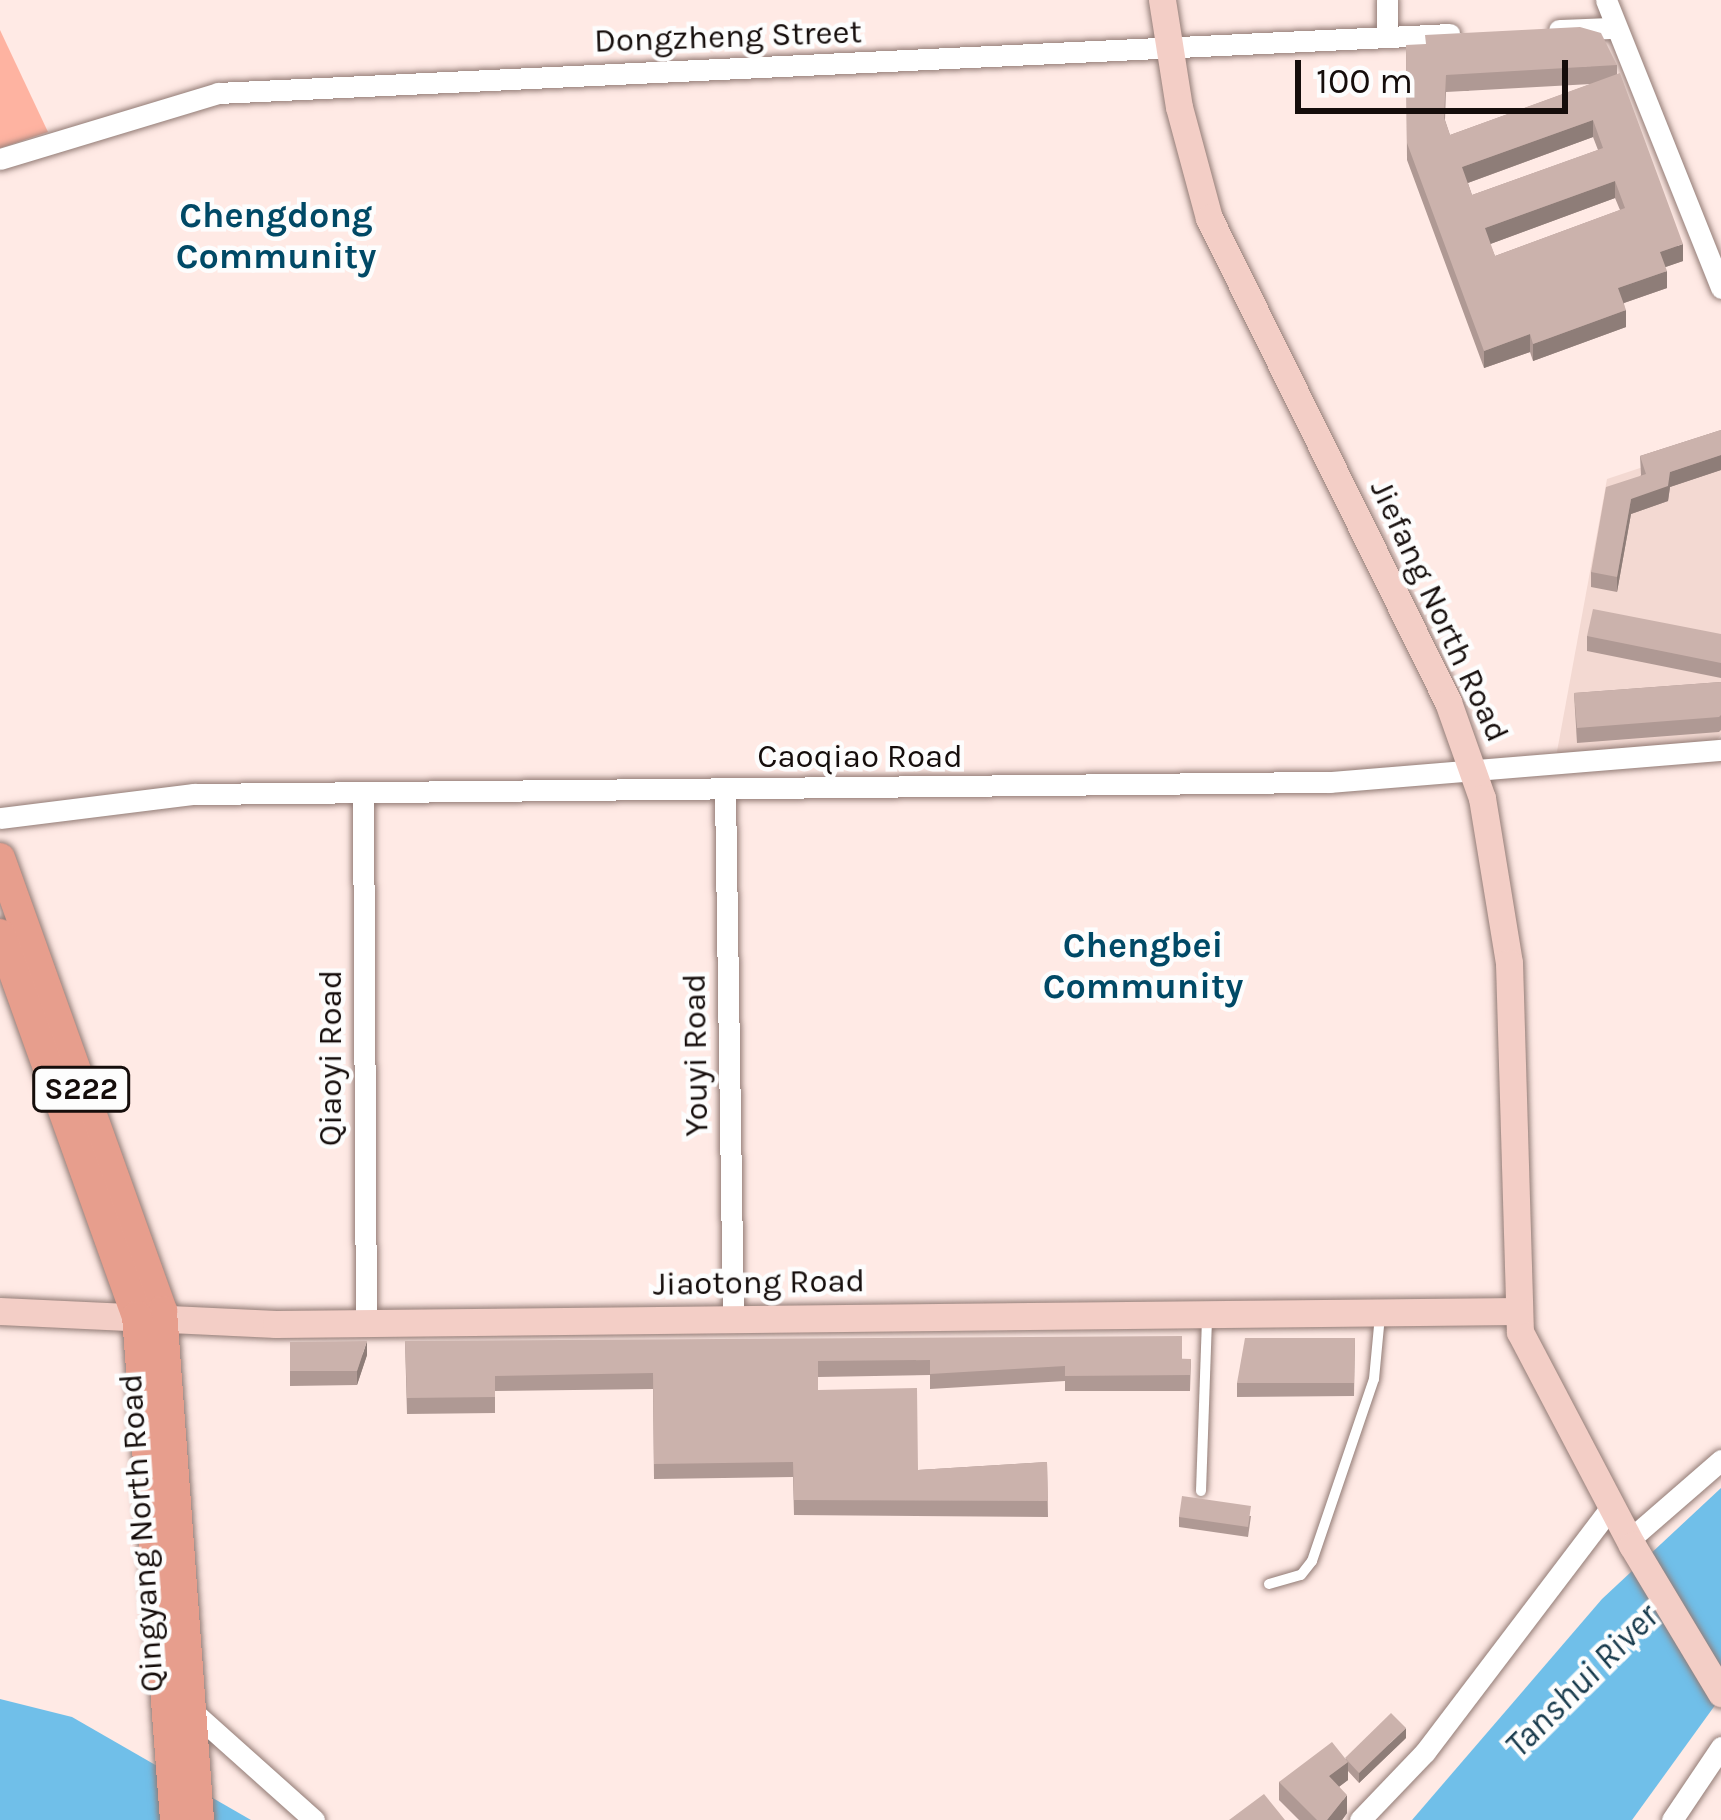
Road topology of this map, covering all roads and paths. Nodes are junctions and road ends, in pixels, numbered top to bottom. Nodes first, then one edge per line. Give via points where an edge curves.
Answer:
1 (1162, 0) edge
2 (1387, 0) edge
3 (1606, 0) edge
4 (1612, 28) junction
5 (1522, 31) edge
6 (1477, 33) edge
7 (1387, 36) junction
8 (1168, 51) junction
9 (0, 159) edge
10 (1721, 288) edge
11 (1721, 750) edge
12 (1474, 772) junction
13 (725, 790) junction
14 (363, 793) junction
15 (0, 818) edge
16 (0, 858) edge
17 (0, 934) edge
18 (0, 1311) edge
19 (1519, 1311) junction
20 (1380, 1312) junction
21 (1207, 1314) junction
22 (146, 1317) junction
23 (733, 1319) junction
24 (366, 1323) junction
25 (1721, 1460) edge
26 (1201, 1492) dead end
27 (1611, 1507) junction
28 (1630, 1542) junction
29 (1268, 1583) dead end
30 (1721, 1693) edge
31 (180, 1716) junction
32 (1721, 1747) edge
33 (175, 1820) edge
34 (200, 1820) edge
35 (314, 1820) edge
36 (1360, 1820) edge
37 (1672, 1820) edge

1 - 8 street, Jiefang North Road
2 - 7 street
3 - 4 street
4 - 5 street
4 - 10 street
6 - 7 street, Dongzheng Street
7 - 8 street, Dongzheng Street
8 - 9 street, Dongzheng Street via 218,93
8 - 12 street, Jiefang North Road via 1209,218 1448,702
11 - 12 street, Caoqiao Road
12 - 13 street, Caoqiao Road via 1308,783
12 - 19 street, Jiefang North Road via 1509,963
13 - 14 street, Caoqiao Road
13 - 23 street, Youyi Road
14 - 15 street, Caoqiao Road via 194,794
14 - 24 street, Qiaoyi Road
16 - 22 main road, S222
17 - 22 main road, S222
18 - 22 street, Jiaotong Road
19 - 20 street, Jiaotong Road
19 - 27 street, Jiefang North Road via 1539,1375
20 - 21 street, Jiaotong Road
20 - 29 lane via 1374,1378 1312,1561 1301,1575
21 - 23 street, Jiaotong Road
21 - 26 lane
22 - 24 street, Jiaotong Road
22 - 31 main road, Qingyang North Road / S222
23 - 24 street, Jiaotong Road
25 - 28 street
27 - 28 street, Jiefang North Road
27 - 36 street via 1425,1752
28 - 30 street, Jiefang North Road
31 - 33 main road, S222
31 - 34 main road, Qingyang North Road / S222 via 194,1743
31 - 35 street
32 - 37 street

